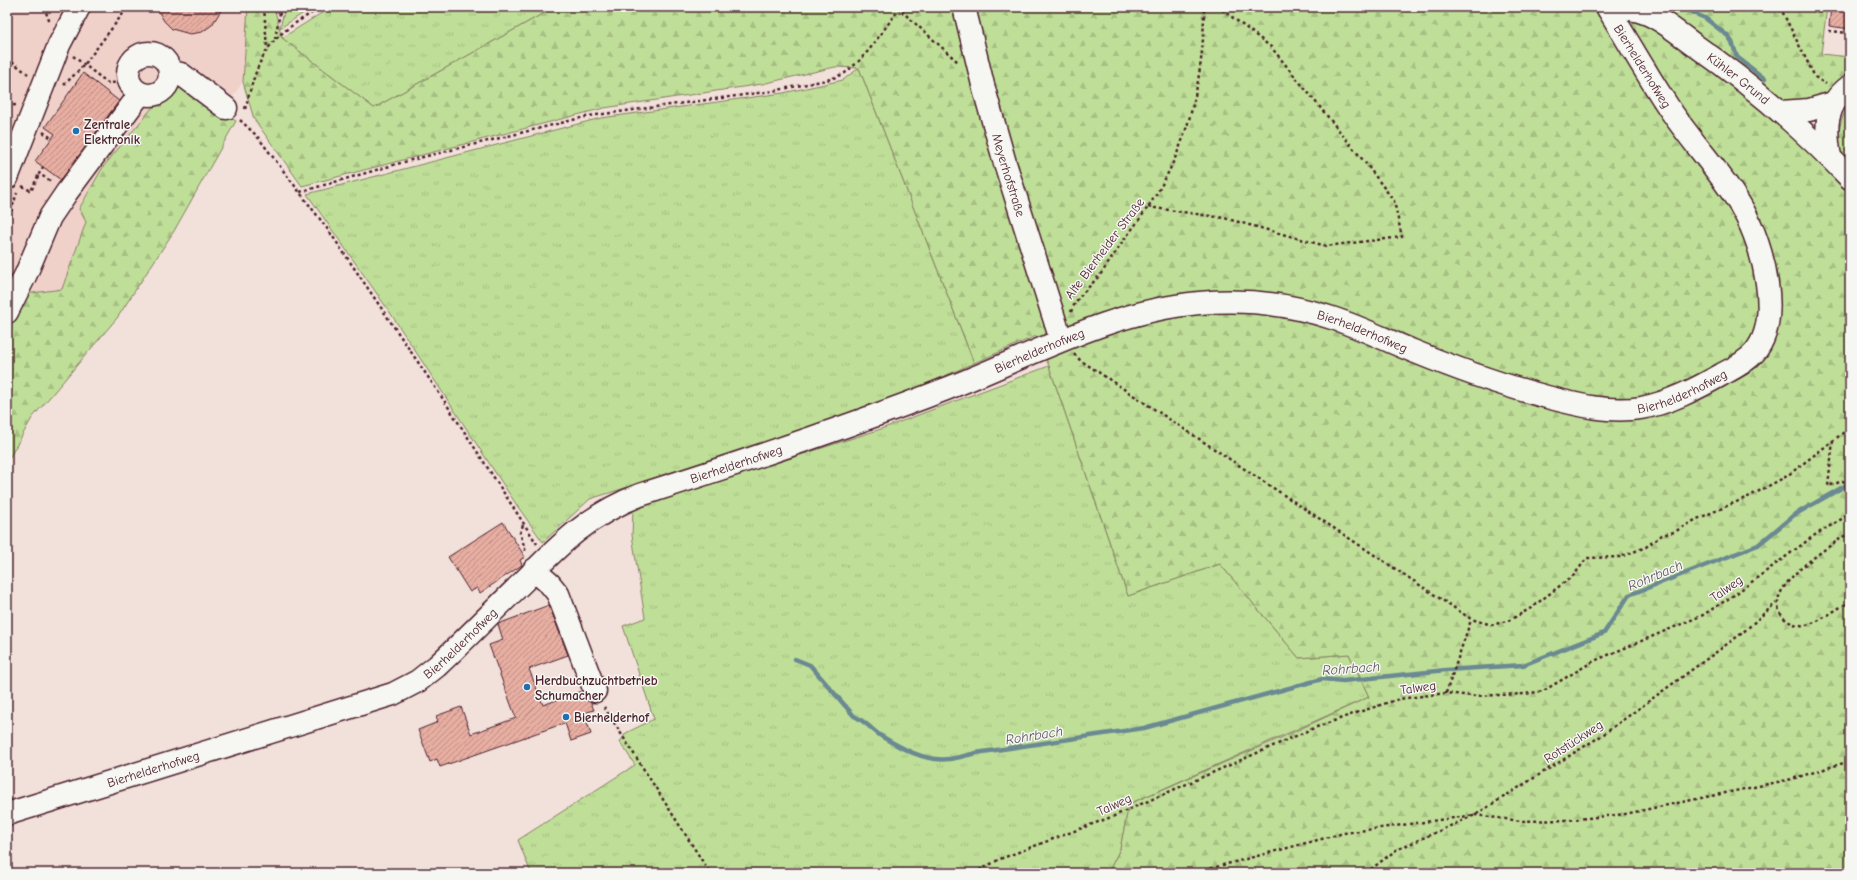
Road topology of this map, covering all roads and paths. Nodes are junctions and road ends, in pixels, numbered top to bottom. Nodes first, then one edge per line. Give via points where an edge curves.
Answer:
1 (80, 7) edge
2 (128, 7) edge
3 (264, 7) edge
4 (281, 7) edge
5 (321, 7) edge
6 (964, 7) edge
7 (1204, 7) edge
8 (1219, 7) edge
9 (1608, 7) edge
10 (1780, 7) edge
11 (898, 8) edge
12 (1829, 31) dead end
13 (1850, 33) edge
14 (275, 40) junction
15 (59, 45) junction
16 (267, 50) junction
17 (7, 58) edge
18 (84, 65) junction
19 (170, 71) junction
20 (980, 73) junction
21 (43, 84) junction
22 (135, 88) junction
23 (1837, 91) edge
24 (1781, 112) junction
25 (234, 115) junction
26 (1830, 157) junction
27 (43, 168) dead end
28 (40, 174) junction
29 (1850, 178) edge
30 (51, 181) dead end
31 (13, 182) edge
32 (300, 192) junction
33 (14, 203) dead end
34 (1148, 208) junction
35 (7, 223) edge
36 (7, 312) edge
37 (1070, 314) dead end
38 (1061, 340) junction
39 (1850, 430) edge
40 (1833, 441) junction
41 (1850, 486) edge
42 (1850, 514) edge
43 (524, 524) junction
44 (1850, 532) edge
45 (536, 561) junction
46 (1850, 602) edge
47 (1776, 603) junction
48 (1471, 620) junction
49 (595, 691) joint
50 (1446, 693) junction
51 (1850, 761) edge
52 (7, 814) edge
53 (1475, 816) junction
54 (710, 873) edge
55 (974, 873) edge
56 (1193, 873) edge
57 (1366, 873) edge

1 - 15 street
2 - 18 path
3 - 16 path
4 - 14 path
5 - 14 path
6 - 20 street, Meyerhofstraße
7 - 34 path, Alte Bierhelder Straße via 1204,39 1195,98 1174,159
8 - 34 path via 1271,47 1367,165 1394,200 1402,237 1326,246 1224,218
9 - 24 street, Kühler Grund via 1638,10 1656,18 1710,56
9 - 38 street, Bierhelderhofweg via 1669,109 1740,204 1753,231 1766,279 1768,318 1760,344 1754,353 1738,366 1670,400 1645,407 1616,410 1573,404 1518,390 1334,318 1269,304 1228,302 1171,307 1119,319
10 - 23 path via 1815,77
11 - 20 path via 963,66
11 - 32 path via 864,56 845,73 831,79 773,91 589,116 411,160
12 - 13 path
14 - 16 path
15 - 18 path
15 - 21 street
16 - 25 path
17 - 21 path
18 - 22 path via 108,83
19 - 22 street via 168,83 160,92 148,96
19 - 22 street via 161,57 145,53 134,59 129,66 128,74
19 - 25 street via 182,74
20 - 38 street, Meyerhofstraße via 1005,163
21 - 31 street
22 - 36 street via 50,217
23 - 24 street via 1808,110
23 - 26 street via 1828,117
24 - 26 street, Kühler Grund
25 - 32 path via 257,136
26 - 29 street, Kühler Grund
27 - 28 path
28 - 30 path
28 - 31 path via 31,191
32 - 43 path via 399,332
33 - 35 path
34 - 37 path, Alte Bierhelder Straße via 1100,275 1074,302
38 - 45 street, Bierhelderhofweg via 982,375 838,430 630,498 595,516
38 - 48 path via 1080,360
39 - 40 path
40 - 41 path via 1828,486 1844,481
40 - 48 path via 1787,476 1674,532 1662,535 1646,547 1620,557 1587,558 1574,575 1531,608 1510,620 1492,624
42 - 50 path, Talweg via 1820,531 1703,615 1594,661 1544,691 1472,696
43 - 45 path
43 - 45 path via 520,533
44 - 47 path via 1789,580
45 - 49 street via 558,594
45 - 52 street, Bierhelderhofweg via 442,661 404,689 383,698
46 - 47 path via 1818,620 1802,625 1785,620
47 - 53 path, Rotstückweg via 1741,634 1601,736
48 - 50 path
49 - 54 path
50 - 55 path, Talweg via 1399,699 1314,728 1114,816 1000,859
51 - 53 path via 1792,779 1625,814 1529,821
53 - 56 path via 1344,832
53 - 57 path, Rotstückweg via 1396,850

